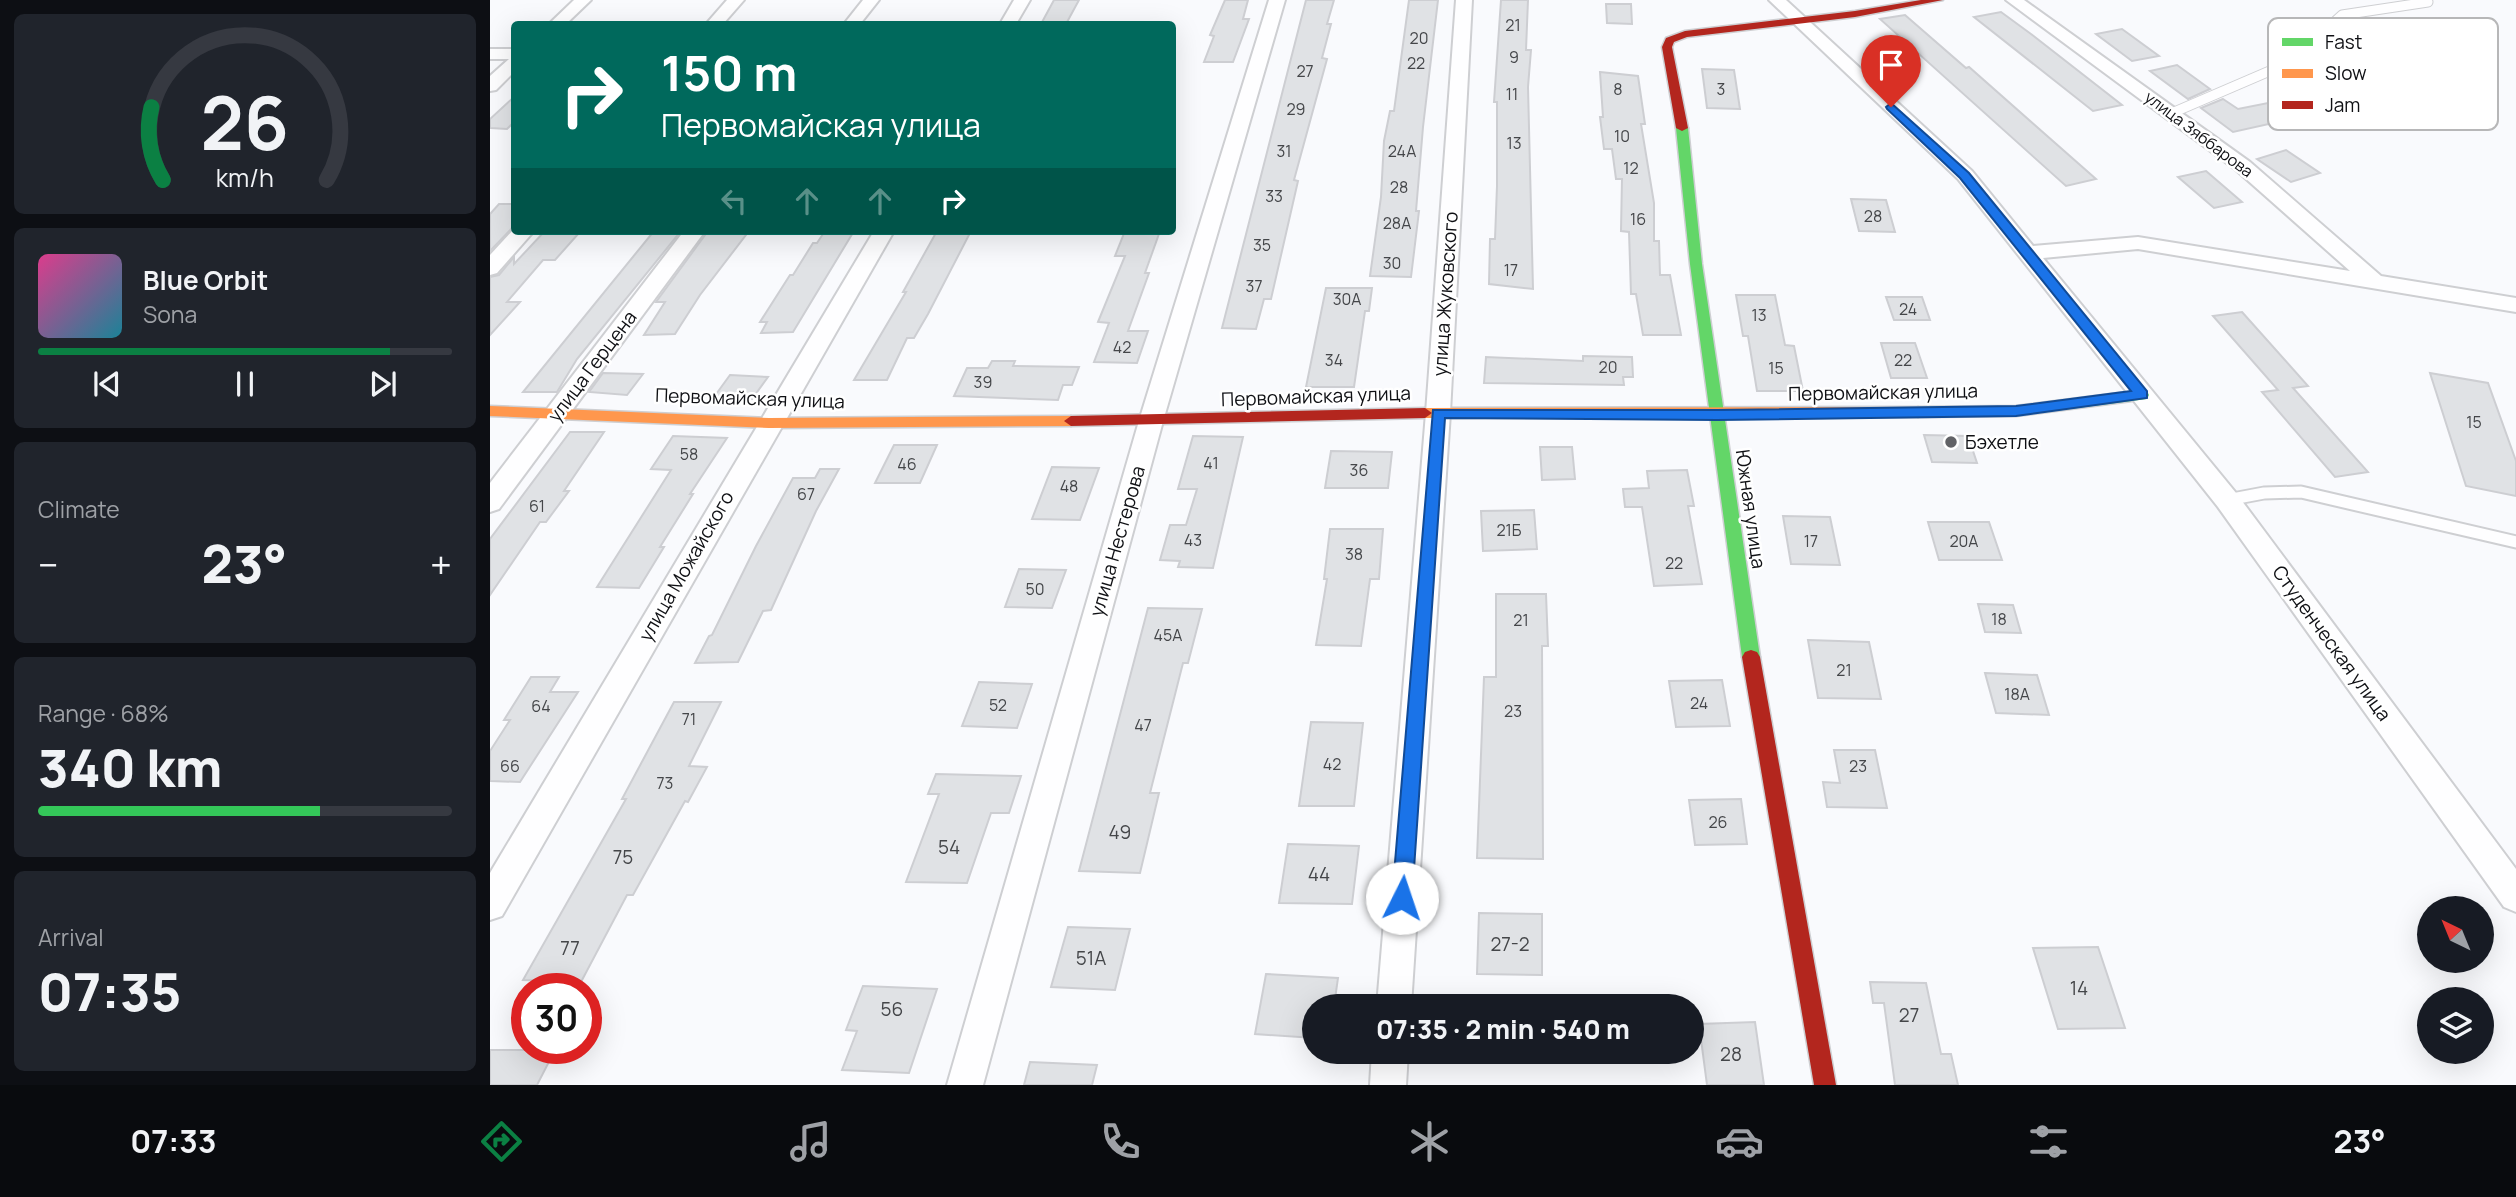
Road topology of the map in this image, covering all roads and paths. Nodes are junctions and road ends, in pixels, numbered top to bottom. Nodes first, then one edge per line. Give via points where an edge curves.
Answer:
1 (583, 0) edge
2 (736, 0) edge
3 (871, 0) edge
4 (1022, 0) edge
5 (1277, 0) edge
6 (1464, 0) edge
7 (1777, 0) edge
8 (1938, 0) edge
9 (2014, 0) edge
10 (2428, 2) dead end
11 (2336, 18) edge
12 (559, 21) edge
13 (717, 21) edge
14 (854, 21) edge
15 (1009, 21) edge
16 (1800, 21) junction
17 (490, 54) edge
18 (511, 54) edge
19 (511, 66) edge
20 (2268, 73) edge
21 (490, 86) edge
22 (2172, 113) junction
23 (520, 235) edge
24 (692, 235) edge
25 (882, 235) edge
26 (2027, 253) junction
27 (490, 268) edge
28 (2374, 281) junction
29 (2516, 305) edge
30 (2142, 394) junction
31 (490, 411) edge
32 (558, 412) junction
33 (1438, 413) junction
34 (1717, 415) junction
35 (1151, 421) junction
36 (769, 423) junction
37 (2227, 500) junction
38 (490, 502) edge
39 (2516, 542) edge
40 (2516, 896) edge
41 (490, 904) edge
42 (1395, 994) edge
43 (1390, 1064) edge
44 (965, 1085) edge
45 (1388, 1085) edge
46 (1825, 1085) edge

1 - 12 street
2 - 13 street
3 - 14 street
4 - 15 street
5 - 35 street, улица Нестерова
6 - 33 street, улица Жуковского
7 - 16 street, Студенческая улица
8 - 16 street, Южная улица
9 - 22 street, улица Зяббарова
10 - 11 lane
16 - 26 street, Студенческая улица via 1965,175
16 - 34 street, Южная улица via 1685,34 1670,40 1667,47 1685,142
17 - 18 street
19 - 21 street
20 - 22 lane
22 - 28 street, улица Зяббарова via 2243,166
23 - 27 street
24 - 32 street, улица Герцена
25 - 36 street, улица Можайского
26 - 28 street via 2138,243
26 - 30 street, Студенческая улица
28 - 29 street
30 - 34 street, Первомайская улица via 2016,411
30 - 37 street, Студенческая улица
31 - 32 street, Первомайская улица
32 - 36 street, Первомайская улица
32 - 38 street, улица Герцена
33 - 34 street, Первомайская улица
33 - 35 street, Первомайская улица
33 - 42 street, улица Жуковского
34 - 46 street, Южная улица via 1747,637
35 - 36 street, Первомайская улица
35 - 44 street, улица Нестерова
36 - 41 street, улица Можайского
37 - 39 lane via 2301,492
37 - 40 street, Студенческая улица
43 - 45 street

